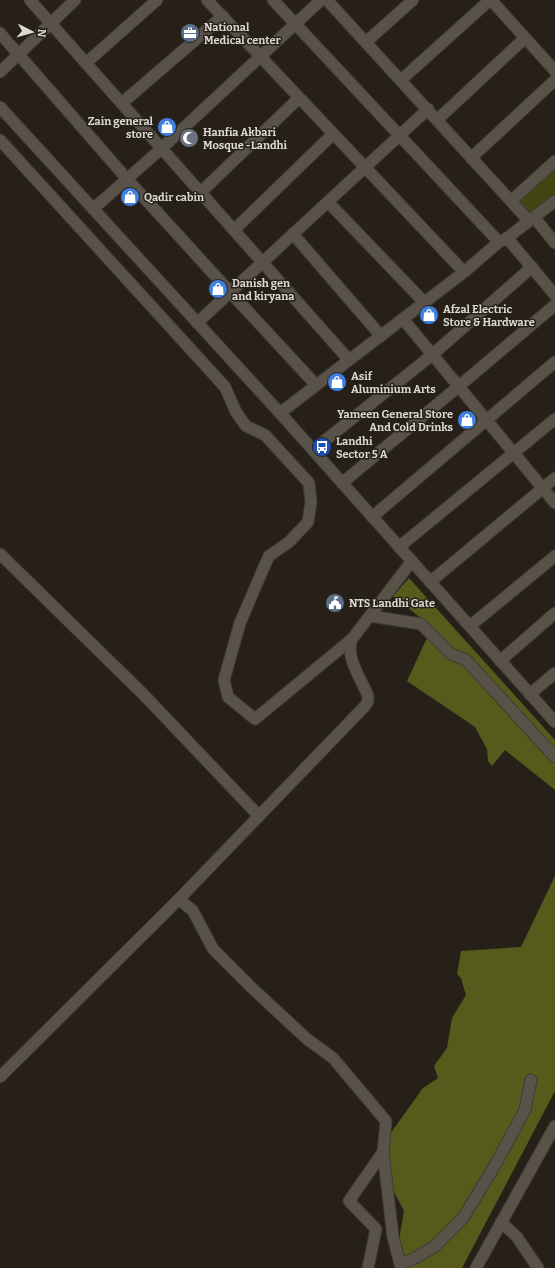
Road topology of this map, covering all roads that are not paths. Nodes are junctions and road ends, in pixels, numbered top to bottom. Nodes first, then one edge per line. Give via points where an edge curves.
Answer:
1 (30, 0) edge
2 (75, 0) edge
3 (157, 0) edge
4 (207, 0) edge
5 (273, 0) edge
6 (321, 0) edge
7 (327, 0) edge
8 (413, 0) edge
9 (491, 0) edge
10 (223, 16) junction
11 (50, 24) junction
12 (296, 24) junction
13 (0, 32) edge
14 (525, 38) junction
15 (366, 42) junction
16 (19, 54) junction
17 (261, 56) junction
18 (86, 63) junction
19 (555, 71) edge
20 (0, 72) edge
21 (401, 80) junction
22 (555, 80) edge
23 (299, 98) junction
24 (122, 103) junction
25 (0, 108) edge
26 (428, 110) junction
27 (437, 120) junction
28 (333, 134) junction
29 (399, 135) junction
30 (0, 140) edge
31 (162, 148) junction
32 (472, 158) junction
33 (555, 161) edge
34 (365, 167) junction
35 (127, 179) junction
36 (201, 192) junction
37 (511, 201) junction
38 (555, 201) edge
39 (328, 202) junction
40 (93, 209) junction
41 (532, 219) junction
42 (234, 230) junction
43 (293, 234) junction
44 (503, 240) junction
45 (555, 242) edge
46 (262, 262) junction
47 (532, 267) junction
48 (464, 272) junction
49 (230, 292) junction
50 (555, 295) edge
51 (424, 302) junction
52 (555, 305) edge
53 (402, 319) junction
54 (197, 323) junction
55 (381, 336) junction
56 (432, 355) junction
57 (349, 360) junction
58 (555, 362) edge
59 (316, 386) junction
60 (458, 387) junction
61 (280, 414) junction
62 (555, 419) edge
63 (488, 420) junction
64 (312, 450) junction
65 (513, 454) junction
66 (555, 478) edge
67 (342, 483) junction
68 (543, 488) junction
69 (555, 503) edge
70 (372, 517) junction
71 (399, 547) junction
72 (0, 554) edge
73 (555, 556) edge
74 (412, 562) junction
75 (430, 582) junction
76 (555, 614) edge
77 (370, 616) junction
78 (470, 626) junction
79 (352, 639) junction
80 (500, 661) junction
81 (555, 673) edge
82 (530, 694) junction
83 (555, 722) edge
84 (555, 757) edge
85 (259, 816) junction
86 (179, 899) junction
87 (0, 1077) edge
88 (530, 1080) dead end
89 (555, 1126) edge
90 (383, 1152) junction
91 (501, 1222) junction
92 (368, 1268) edge
93 (476, 1268) edge
94 (538, 1268) edge

1 - 11 street
2 - 11 street
3 - 18 street
4 - 10 street
5 - 12 street
6 - 12 street
7 - 15 street
8 - 15 street
9 - 14 street
9 - 21 street
10 - 17 street
10 - 24 street
11 - 16 street
11 - 18 street
12 - 17 street
12 - 29 street
13 - 16 street
14 - 19 street
14 - 27 street
15 - 21 street
16 - 20 street
16 - 35 street
17 - 23 street
17 - 31 street
18 - 24 street
21 - 26 street
22 - 32 street
23 - 28 street
23 - 36 street
24 - 31 street
25 - 40 street
26 - 27 street
26 - 29 street
27 - 32 street
28 - 34 street
28 - 42 street
29 - 34 street
29 - 44 street
30 - 79 street via 225,387 236,412 246,426 265,435 309,483 311,502 308,522 290,542 269,556 240,623 224,680 228,697 255,718
31 - 35 street
31 - 36 street
32 - 37 street
33 - 37 street
34 - 39 street
34 - 48 street
35 - 40 street
35 - 49 street
36 - 42 street
37 - 41 street
38 - 41 street
39 - 43 street
39 - 51 street
40 - 54 street
41 - 44 street
41 - 45 street
42 - 46 street
43 - 46 street
43 - 55 street
44 - 47 street
44 - 48 street
46 - 49 street
46 - 57 street
47 - 50 street
47 - 56 street
48 - 51 street
49 - 54 street
49 - 59 street
51 - 53 street
52 - 60 street
53 - 55 street
53 - 56 street
54 - 61 street
55 - 57 street
56 - 60 street
56 - 64 street
57 - 59 street
58 - 63 street
59 - 61 street
60 - 63 street
60 - 67 street
61 - 64 street
62 - 65 street
63 - 65 street
63 - 70 street
64 - 67 street
65 - 68 street
65 - 71 street
66 - 68 street
67 - 70 street
68 - 69 street
68 - 75 street
70 - 71 street
71 - 74 street
72 - 85 street via 143,694
73 - 78 street
74 - 75 street
74 - 77 street
75 - 78 street
76 - 80 street
77 - 79 street
77 - 84 street via 421,624 451,654 466,660
78 - 80 street
79 - 85 street via 350,655 368,696 365,706
80 - 82 street
81 - 82 street
82 - 83 street
85 - 86 street
86 - 87 street
86 - 90 street via 193,911 213,950 307,1039 333,1058 386,1121
88 - 90 street via 525,1110 464,1218 434,1247 400,1264 393,1237
89 - 91 street
90 - 92 street via 349,1201 376,1229
91 - 93 street
91 - 94 street via 517,1237

